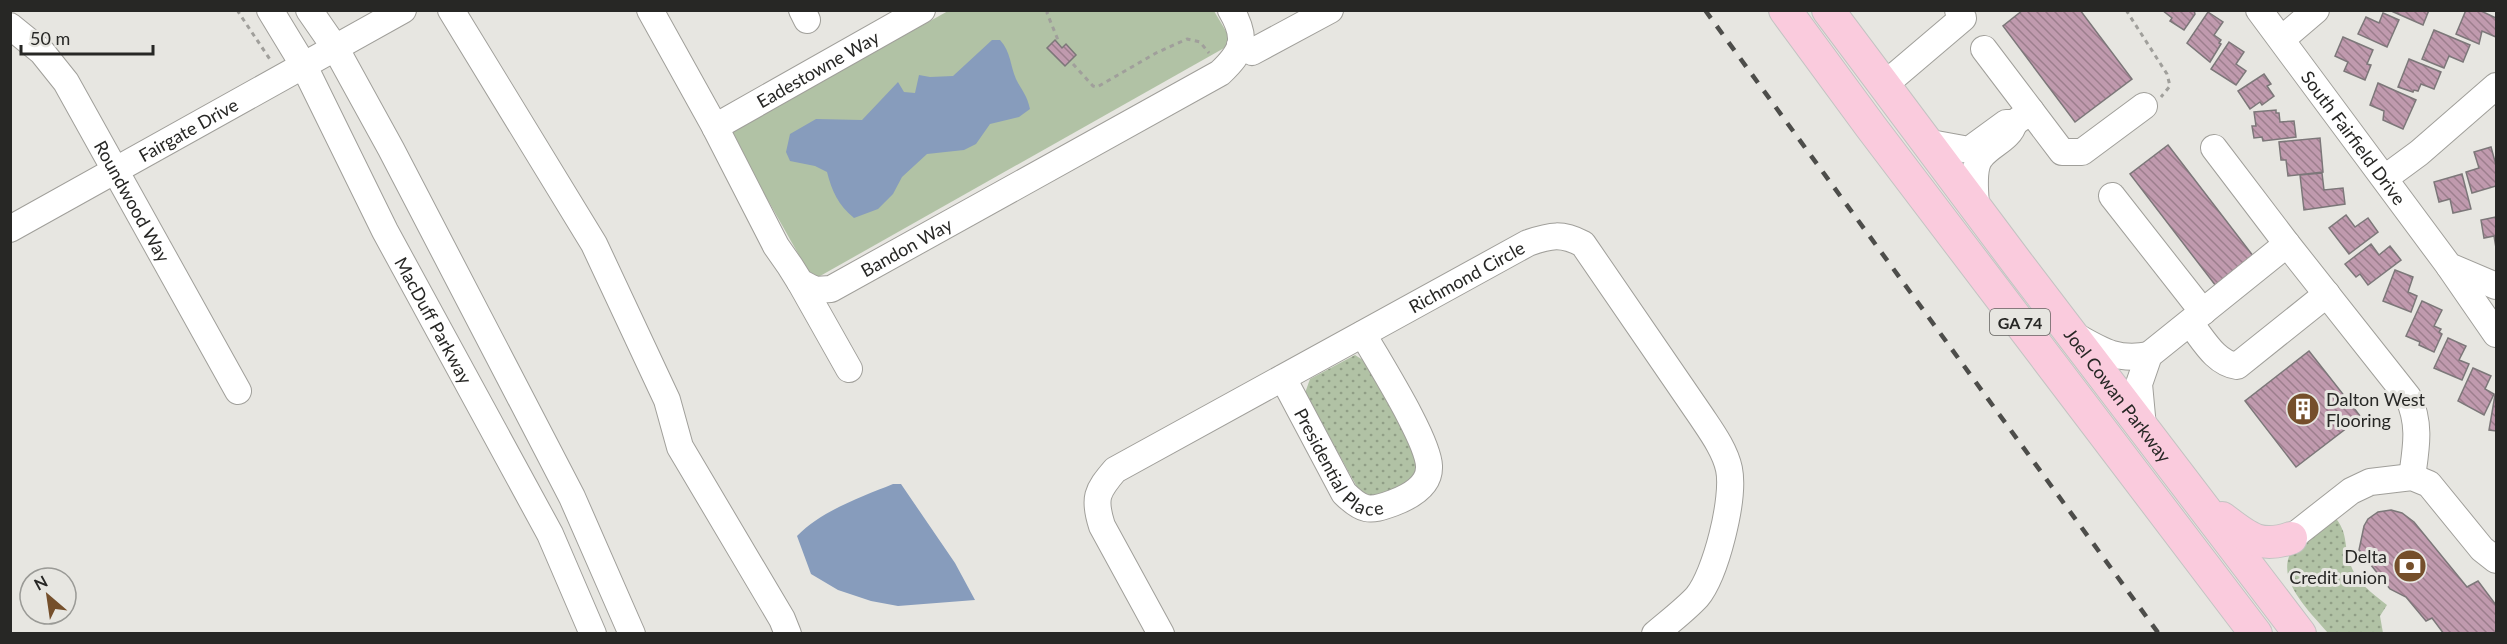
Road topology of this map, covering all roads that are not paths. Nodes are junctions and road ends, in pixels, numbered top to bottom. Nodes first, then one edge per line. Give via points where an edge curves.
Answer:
1 (270, 10) edge
2 (309, 10) edge
3 (403, 10) edge
4 (451, 10) edge
5 (650, 10) edge
6 (922, 10) edge
7 (1231, 10) edge
8 (1330, 10) edge
9 (1785, 10) edge
10 (1828, 10) edge
11 (1958, 10) edge
12 (2259, 10) edge
13 (2316, 10) edge
14 (10, 26) edge
15 (2282, 39) junction
16 (1240, 45) junction
17 (336, 49) junction
18 (1984, 49) dead end
19 (304, 66) junction
20 (2496, 86) edge
21 (1883, 87) junction
22 (2144, 106) road end
23 (2023, 117) junction
24 (715, 127) junction
25 (1925, 142) junction
26 (2214, 148) dead end
27 (116, 170) junction
28 (2385, 178) junction
29 (2112, 196) dead end
30 (1976, 209) junction
31 (10, 229) edge
32 (2287, 244) junction
33 (2449, 266) junction
34 (801, 282) junction
35 (2496, 286) edge
36 (2327, 294) junction
37 (2196, 317) junction
38 (1363, 334) junction
39 (2496, 334) edge
40 (2073, 335) junction
41 (2149, 355) junction
42 (849, 369) dead end
43 (1283, 378) junction
44 (238, 391) dead end
45 (2143, 427) junction
46 (2412, 477) junction
47 (2200, 501) junction
48 (2291, 538) junction
49 (2496, 560) edge
50 (2294, 626) edge
51 (593, 633) edge
52 (632, 633) edge
53 (788, 633) edge
54 (1161, 633) edge
55 (1655, 633) edge
56 (2256, 633) edge

1 - 19 street, MacDuff Parkway
2 - 17 street
3 - 17 street, Fairgate Drive
4 - 53 street via 594,244 667,400 680,447
5 - 24 street
6 - 24 street, Eadestowne Way
7 - 16 street via 1242,33
8 - 16 street via 1252,52
9 - 56 main road, Joel Cowan Parkway / GA 74
10 - 21 main road, Joel Cowan Parkway / GA 74
11 - 21 street via 1963,18
12 - 15 street, South Fairfield Drive
13 - 15 street
14 - 27 street, Roundwood Way via 42,52 66,82
15 - 28 street, South Fairfield Drive
16 - 34 street, Bandon Way via 1233,61 1220,73 831,289 815,290
17 - 19 street, Fairgate Drive
17 - 52 street via 572,497
18 - 23 street
19 - 27 street, Fairgate Drive
19 - 51 street, MacDuff Parkway via 385,231 550,534
20 - 28 street
21 - 25 main road, Joel Cowan Parkway / GA 74
22 - 23 street via 2082,152 2062,152
23 - 25 street via 2006,123 1969,150
23 - 30 street via 1979,158 1975,174
24 - 34 street via 776,246
25 - 30 main road, Joel Cowan Parkway / GA 74
26 - 32 street
27 - 31 street, Fairgate Drive
27 - 44 street, Roundwood Way
28 - 33 street, South Fairfield Drive
29 - 37 street
30 - 40 main road, Joel Cowan Parkway / GA 74
32 - 36 street
32 - 37 street
33 - 35 street
33 - 39 street, South Fairfield Drive
34 - 42 street
36 - 37 street via 2237,366 2220,360
36 - 46 street via 2408,397 2418,434
37 - 41 street
38 - 43 street, Richmond Circle
38 - 43 street, Presidential Place via 1424,445 1430,468 1423,487 1403,500 1376,510 1358,506 1344,493
38 - 55 street, Richmond Circle via 1528,243 1549,236 1569,237 1583,244 1701,416 1729,469 1728,512 1717,558 1697,596
40 - 41 street via 2120,357
40 - 45 main road, Joel Cowan Parkway / GA 74
41 - 45 street via 2139,384
43 - 54 street, Richmond Circle via 1115,470 1100,488 1096,507 1102,526
45 - 47 main road, Joel Cowan Parkway / GA 74
46 - 48 street via 2370,482 2351,491
46 - 49 street via 2429,484 2482,549
47 - 48 main road via 2252,540 2276,543
47 - 50 main road, Joel Cowan Parkway / GA 74
48 - 50 main road via 2279,572

